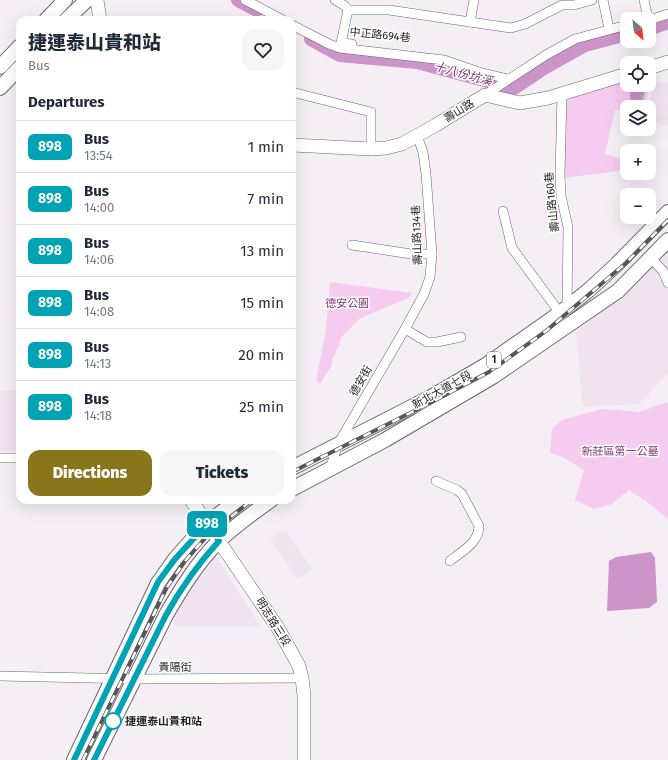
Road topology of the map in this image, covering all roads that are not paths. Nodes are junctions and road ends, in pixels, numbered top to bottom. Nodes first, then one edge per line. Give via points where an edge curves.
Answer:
1 (65, 0) edge
2 (87, 0) edge
3 (97, 0) edge
4 (246, 0) edge
5 (335, 0) edge
6 (474, 0) edge
7 (592, 0) edge
8 (603, 0) edge
9 (644, 0) edge
10 (560, 2) edge
11 (348, 10) junction
12 (646, 12) edge
13 (668, 14) edge
14 (50, 16) edge
15 (70, 16) edge
16 (99, 16) edge
17 (276, 16) edge
18 (656, 18) edge
19 (470, 22) junction
20 (296, 27) edge
21 (620, 27) edge
22 (609, 29) junction
23 (16, 50) edge
24 (449, 55) dead end
25 (668, 62) edge
26 (656, 66) edge
27 (0, 67) edge
28 (16, 71) edge
29 (620, 76) edge
30 (508, 79) junction
31 (0, 88) edge
32 (296, 93) edge
33 (486, 94) junction
34 (562, 94) junction
35 (417, 136) junction
36 (296, 145) edge
37 (371, 149) junction
38 (503, 211) dead end
39 (668, 212) edge
40 (668, 240) edge
41 (352, 245) dead end
42 (432, 254) junction
43 (651, 258) junction
44 (668, 283) edge
45 (564, 311) junction
46 (405, 329) junction
47 (461, 337) dead end
48 (338, 444) junction
49 (0, 458) edge
50 (16, 458) edge
51 (296, 466) edge
52 (330, 469) junction
53 (436, 482) dead end
54 (296, 487) edge
55 (194, 504) edge
56 (233, 504) edge
57 (266, 504) edge
58 (207, 524) junction
59 (219, 541) junction
60 (450, 561) dead end
61 (0, 676) edge
62 (113, 678) junction
63 (302, 678) junction
64 (134, 679) junction
65 (74, 760) edge
66 (94, 760) edge
67 (304, 760) edge

1 - 14 main road
2 - 15 main road
3 - 16 street
4 - 17 street
5 - 11 street, 中正路694巷
6 - 19 street
7 - 10 street, 中正路694巷 via 574,5
8 - 22 street
9 - 12 street
10 - 19 street, 中正路694巷 via 511,28
11 - 19 street, 中正路694巷 via 390,10
11 - 24 street, 中正路694巷 via 341,43
13 - 18 street
20 - 30 street via 340,48 444,60
21 - 22 street
22 - 30 street via 575,39
23 - 27 main road
25 - 26 street
28 - 31 main road
29 - 34 street, 壽山路
30 - 33 street
32 - 37 street via 371,112
33 - 34 street, 壽山路 via 520,103
33 - 35 street, 壽山路
34 - 45 street, 壽山路160巷 via 560,175 561,196 568,227
35 - 37 street, 壽山路 via 402,144
35 - 42 street, 壽山路134巷 via 423,152 426,174
36 - 37 street, 壽山路
38 - 45 street via 512,248
39 - 45 main road, 新北大道七段 / 1 via 616,266
40 - 43 main road, 新北大道七段 / 1
41 - 42 street via 411,254
42 - 46 street, 壽山路134巷 via 430,277 424,294
43 - 44 street via 663,271
43 - 52 main road, 新北大道七段 / 1 via 618,291 494,376
45 - 48 main road, 新北大道七段 / 1 via 486,365 431,397
46 - 47 street via 427,342
46 - 48 street, 德安街
48 - 51 main road, 新北大道七段 / 1
48 - 52 street, 德安街
49 - 50 street
52 - 54 main road, 新北大道七段 / 1
53 - 60 street via 462,494 479,526 474,542
55 - 58 street, 明志路三段
56 - 58 main road
57 - 59 main road
58 - 59 street, 明志路三段
58 - 62 main road via 158,582
59 - 63 street, 明志路三段 via 278,628 299,666
59 - 64 main road via 177,594
61 - 62 street, 貴陽街
62 - 64 street, 貴陽街
62 - 65 main road
63 - 64 street, 貴陽街
63 - 67 street, 明志路三段
64 - 66 main road

